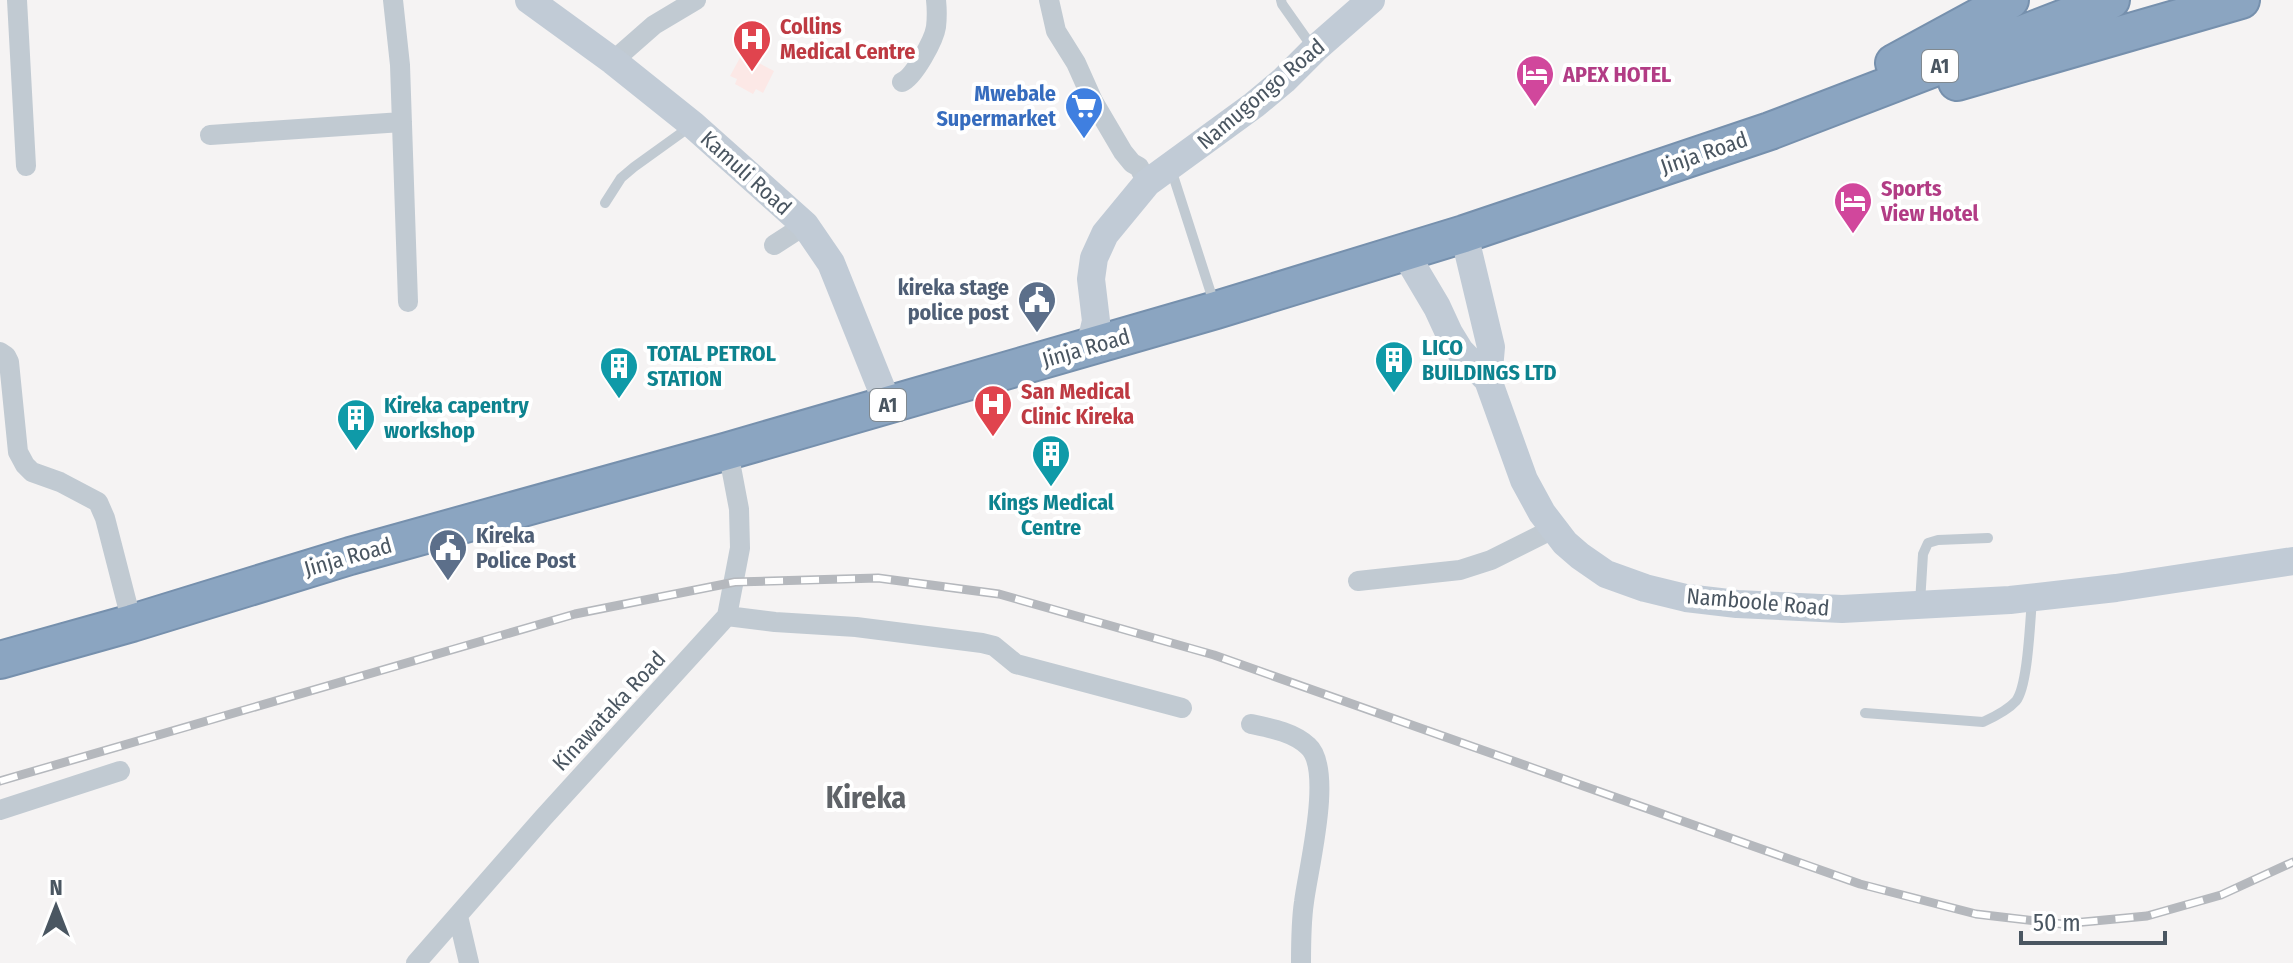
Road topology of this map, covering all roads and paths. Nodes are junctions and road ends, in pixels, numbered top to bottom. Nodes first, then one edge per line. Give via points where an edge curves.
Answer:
1 (17, 0) edge
2 (393, 0) edge
3 (529, 0) edge
4 (696, 0) edge
5 (936, 0) edge
6 (1049, 0) edge
7 (1281, 0) edge
8 (1371, 0) edge
9 (2010, 0) edge
10 (2111, 0) edge
11 (2241, 0) edge
12 (1315, 49) junction
13 (613, 61) junction
14 (902, 82) dead end
15 (402, 122) junction
16 (693, 125) junction
17 (1770, 131) junction
18 (210, 135) dead end
19 (26, 166) dead end
20 (1171, 167) junction
21 (1147, 183) junction
22 (605, 203) dead end
23 (805, 225) junction
24 (1464, 234) junction
25 (774, 245) dead end
26 (1405, 253) junction
27 (408, 302) dead end
28 (1216, 310) junction
29 (1090, 347) junction
30 (0, 352) edge
31 (1488, 380) junction
32 (888, 405) junction
33 (728, 451) junction
34 (1553, 529) junction
35 (1988, 538) dead end
36 (2293, 561) edge
37 (1358, 581) dead end
38 (2032, 598) junction
39 (1920, 605) junction
40 (727, 616) junction
41 (132, 623) junction
42 (0, 660) edge
43 (1182, 708) dead end
44 (1865, 713) dead end
45 (1251, 724) dead end
46 (120, 771) dead end
47 (0, 810) edge
48 (458, 916) junction
49 (416, 963) edge
50 (469, 963) edge
51 (1301, 963) edge

1 - 19 street
2 - 15 street
3 - 13 street, Kamuli Road
4 - 13 street via 654,25
5 - 14 street via 936,29
6 - 21 street via 1056,31 1093,101
7 - 12 lane
8 - 12 street, Namugongo Road
9 - 17 highway
10 - 17 highway, Jinja Road / A1
11 - 17 highway
12 - 20 street, Namugongo Road via 1254,105
13 - 16 street, Kamuli Road
15 - 18 street
15 - 27 street
16 - 22 lane via 621,178
16 - 23 street, Kamuli Road
17 - 24 highway, Jinja Road / A1
20 - 21 street, Namugongo Road
20 - 28 lane
21 - 29 street, Namugongo Road via 1105,234 1094,258 1096,321
23 - 25 street
23 - 32 street, Kamuli Road via 831,263
24 - 26 highway, Jinja Road / A1
24 - 31 street, Namboole Road via 1491,347
26 - 28 highway, Jinja Road / A1
26 - 31 street via 1455,342
28 - 29 highway, Jinja Road / A1
29 - 32 highway, Jinja Road / A1
30 - 41 street via 9,362 18,452 32,472 98,502
31 - 34 street, Namboole Road via 1524,480
32 - 33 highway, Jinja Road / A1
33 - 40 street via 740,548
33 - 41 highway, Jinja Road / A1
34 - 37 street via 1460,570
34 - 39 street, Namboole Road via 1606,574 1686,598 1842,609
35 - 39 lane via 1928,543
36 - 38 street, Namboole Road
38 - 39 street, Namboole Road
38 - 44 lane via 2023,684 2016,700 1995,717 1983,722
40 - 43 street via 982,643 1016,664
40 - 48 street, Kinawataka Road
41 - 42 highway, Jinja Road / A1
45 - 51 street via 1311,747 1319,767 1320,806 1303,905
46 - 47 street
48 - 49 street, Kinawataka Road
48 - 50 street

